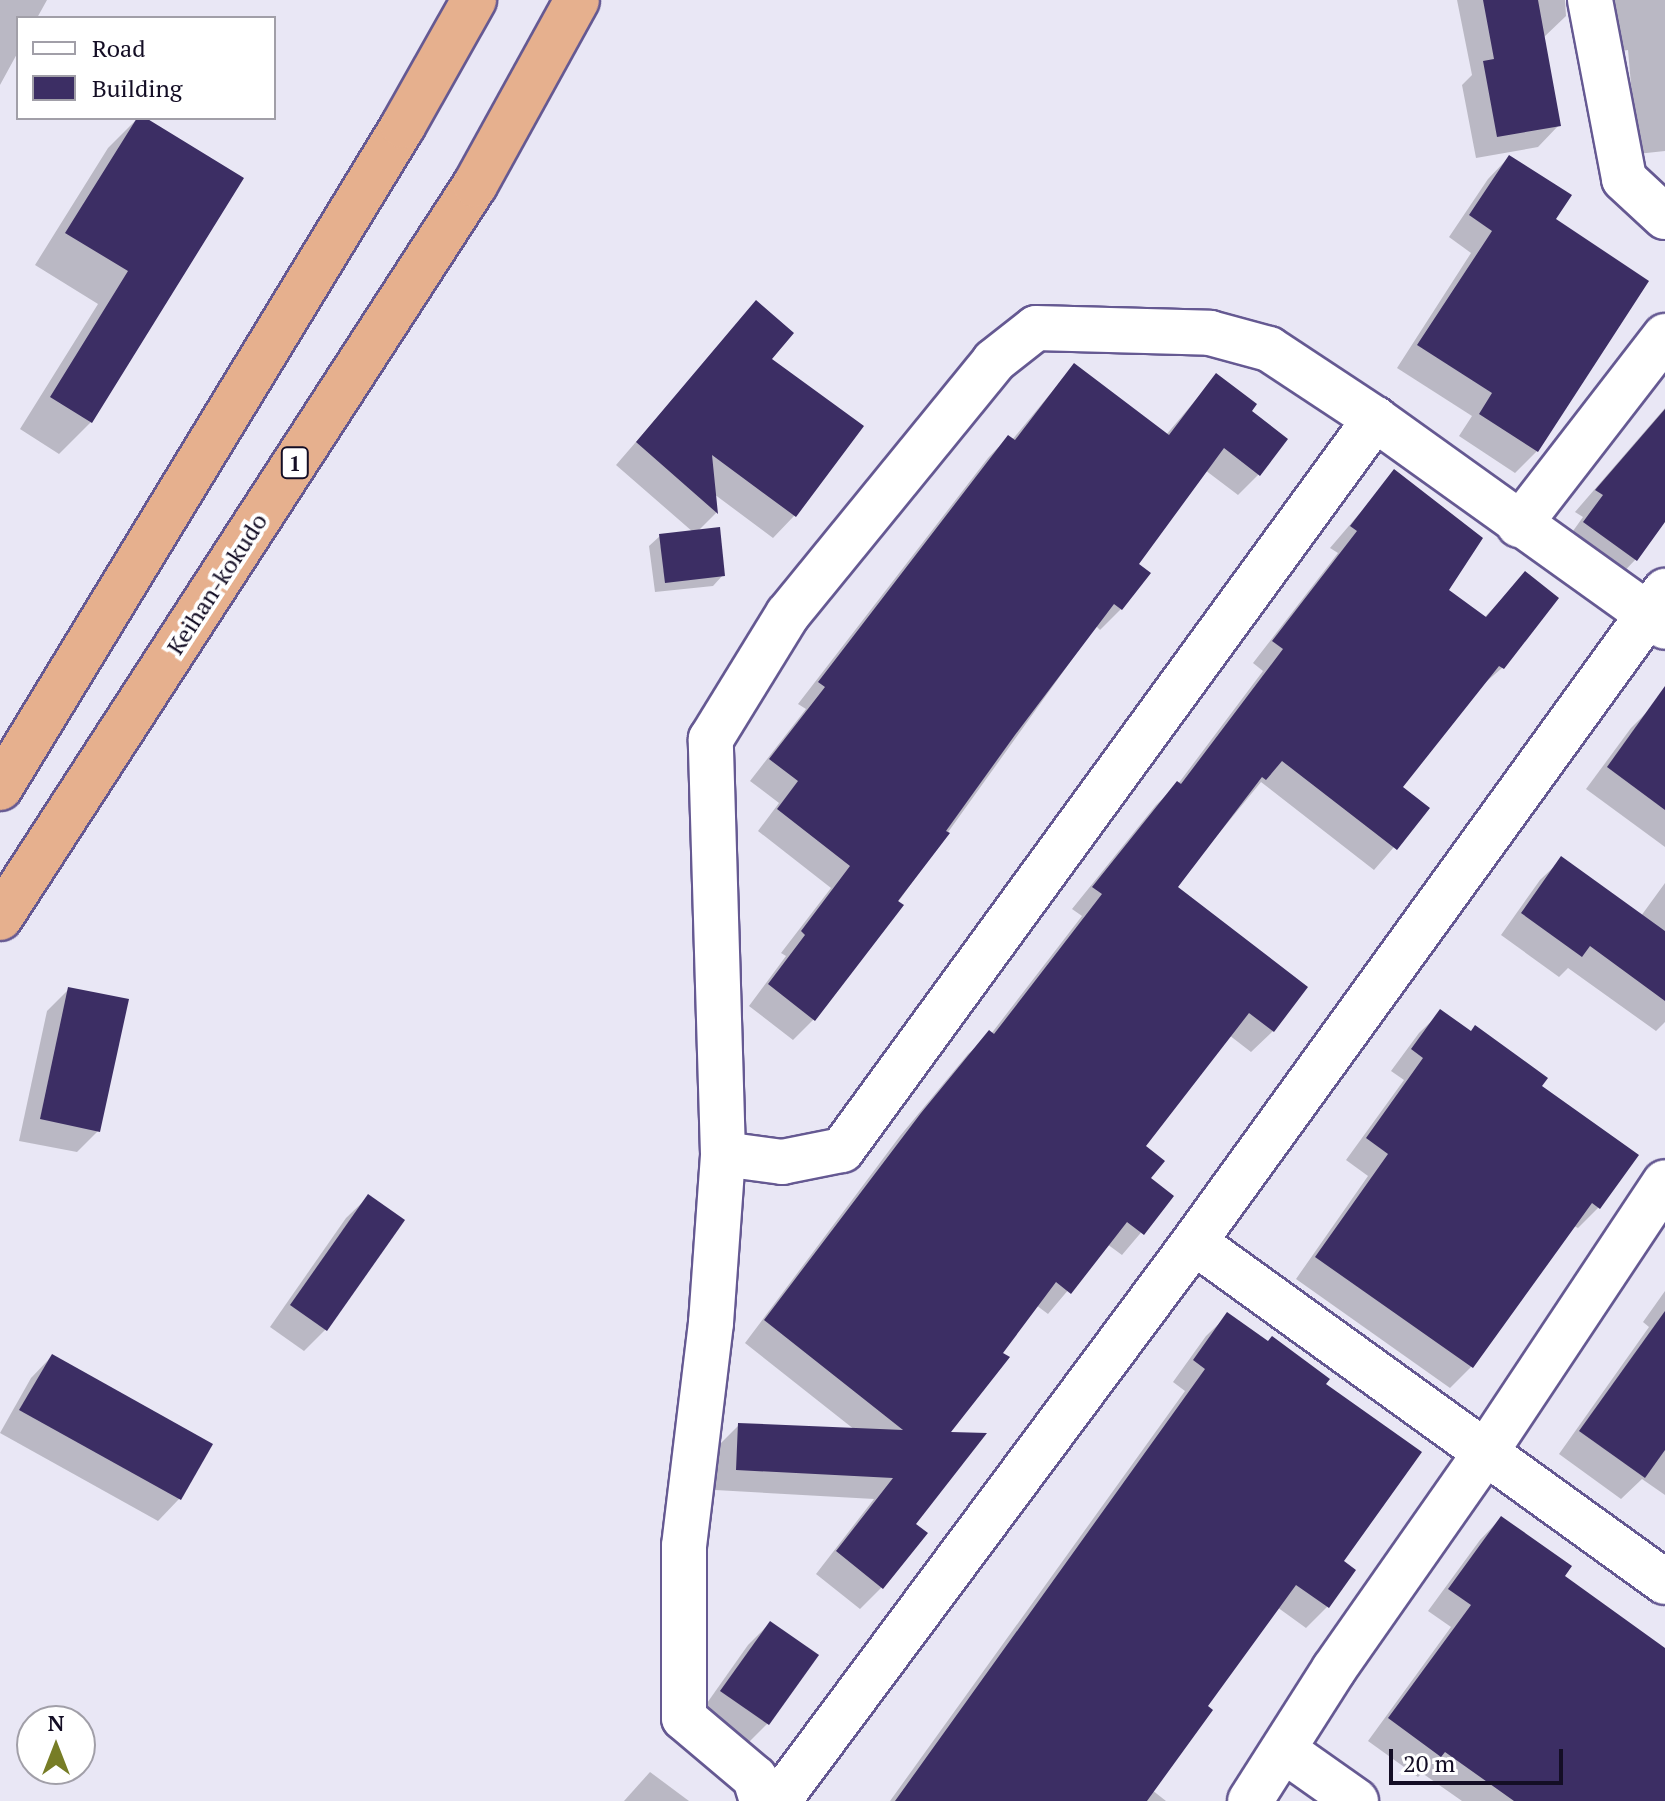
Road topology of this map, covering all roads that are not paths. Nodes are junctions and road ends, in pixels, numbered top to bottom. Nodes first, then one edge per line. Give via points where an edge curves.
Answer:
1 (474, 0) edge
2 (577, 0) edge
3 (1590, 0) edge
4 (1665, 217) edge
5 (1665, 336) edge
6 (1375, 419) junction
7 (1519, 525) junction
8 (1659, 611) edge
9 (0, 788) edge
10 (0, 918) edge
11 (723, 1154) junction
12 (1665, 1182) edge
13 (1194, 1242) junction
14 (1485, 1453) junction
15 (1665, 1582) edge
16 (1285, 1751) junction
17 (762, 1801) edge
18 (778, 1801) edge
19 (1250, 1801) edge
20 (1356, 1801) edge

1 - 9 highway via 403,126
2 - 10 highway, Keihan-kokudo / 1 via 475,185
3 - 4 street via 1624,179
5 - 7 street
6 - 7 street
6 - 11 street via 842,1150 782,1162
6 - 11 street via 1269,349 1210,333 1036,328 994,361 788,614 711,739
7 - 8 street
8 - 13 street
11 - 17 street via 711,1323 684,1546 684,1718 755,1778
12 - 14 street
13 - 14 street
13 - 18 street
14 - 15 street
14 - 16 street via 1334,1669
16 - 19 street
16 - 20 street

